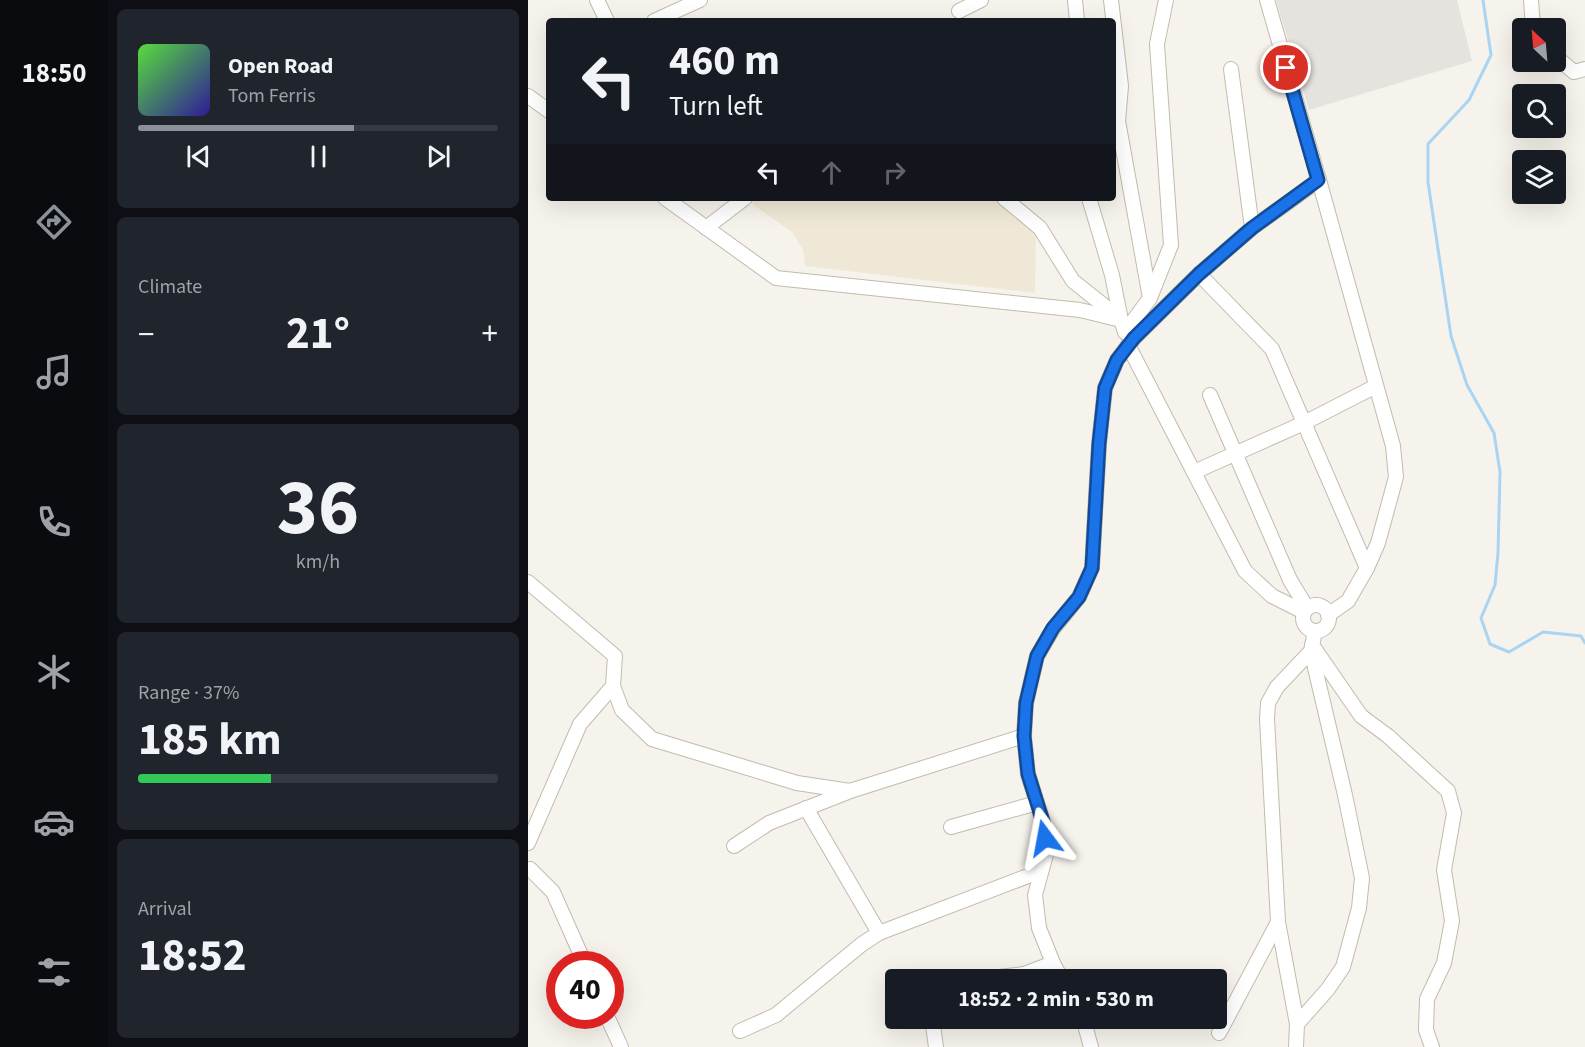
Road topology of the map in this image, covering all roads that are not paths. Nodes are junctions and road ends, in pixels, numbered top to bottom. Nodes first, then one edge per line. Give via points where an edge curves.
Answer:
1 (597, 0) edge
2 (700, 0) edge
3 (981, 0) edge
4 (1074, 0) edge
5 (1111, 0) edge
6 (1166, 0) edge
7 (1267, 0) edge
8 (1531, 0) edge
9 (686, 3) edge
10 (959, 11) dead end
11 (606, 18) edge
12 (659, 18) edge
13 (1077, 18) edge
14 (1113, 18) edge
15 (1532, 18) edge
16 (1116, 43) edge
17 (1566, 65) edge
18 (1231, 69) dead end
19 (1585, 69) edge
20 (528, 96) edge
21 (546, 109) edge
22 (1318, 180) junction
23 (669, 201) edge
24 (741, 201) edge
25 (1014, 201) edge
26 (1090, 201) edge
27 (706, 228) junction
28 (1252, 228) junction
29 (1199, 274) junction
30 (1150, 298) junction
31 (1127, 334) junction
32 (1376, 386) junction
33 (1210, 395) dead end
34 (1304, 423) junction
35 (1235, 452) junction
36 (1194, 472) junction
37 (1367, 568) junction
38 (528, 582) edge
39 (1306, 610) junction
40 (1328, 615) junction
41 (1313, 642) junction
42 (612, 686) junction
43 (1024, 736) junction
44 (850, 791) junction
45 (1037, 803) junction
46 (806, 808) junction
47 (533, 817) edge
48 (951, 827) dead end
49 (528, 843) edge
50 (734, 846) dead end
51 (530, 869) dead end
52 (1041, 871) junction
53 (1278, 922) junction
54 (879, 933) junction
55 (579, 951) edge
56 (1053, 963) junction
57 (1037, 969) edge
58 (1056, 969) edge
59 (1297, 1024) junction
60 (613, 1029) edge
61 (934, 1029) edge
62 (1086, 1029) edge
63 (740, 1031) dead end
64 (1219, 1033) dead end
65 (621, 1047) edge
66 (936, 1047) edge
67 (1091, 1047) edge
68 (1296, 1047) edge
69 (1432, 1047) edge

1 - 11 street
2 - 9 street
3 - 10 street
4 - 13 street
5 - 14 street
6 - 30 street via 1157,44 1171,244
7 - 22 street
8 - 15 street
9 - 12 street
16 - 30 street via 1121,86 1118,121
17 - 19 street via 1574,72
18 - 28 street
20 - 21 street
22 - 28 street
22 - 32 street
23 - 27 street
24 - 27 street
25 - 31 street via 1040,228 1073,281
26 - 31 street
27 - 31 street via 776,278 1080,310
28 - 29 street
29 - 31 street
29 - 34 street via 1272,349
30 - 31 street
31 - 36 street
31 - 43 street via 1105,388 1092,568 1079,597 1053,628 1037,656 1026,703
32 - 34 street
32 - 37 street via 1393,446 1396,477
33 - 35 street
34 - 35 street
34 - 37 street
35 - 36 street
35 - 39 street
36 - 39 street via 1245,571 1272,596
37 - 40 street via 1348,601
38 - 42 street via 615,656
39 - 40 street via 1319,606
39 - 41 street via 1305,625
40 - 41 street
41 - 53 street via 1268,703
41 - 59 street via 1362,878 1359,908 1343,967
41 - 69 street via 1361,717 1388,735 1448,791 1455,813 1444,870 1452,921 1444,963 1427,999 1426,1030
42 - 44 street via 622,710 652,739 797,783
42 - 47 street via 580,724
43 - 44 street
43 - 45 street via 1028,774
44 - 46 street
45 - 48 street
45 - 52 street via 1047,851
46 - 50 street via 769,824
46 - 54 street
47 - 49 street
51 - 55 street via 553,892
52 - 54 street
52 - 56 street via 1035,895 1039,928
53 - 59 street
53 - 64 street
54 - 63 street via 776,1015
56 - 57 street
56 - 58 street
59 - 68 street
60 - 65 street
61 - 66 street
62 - 67 street

